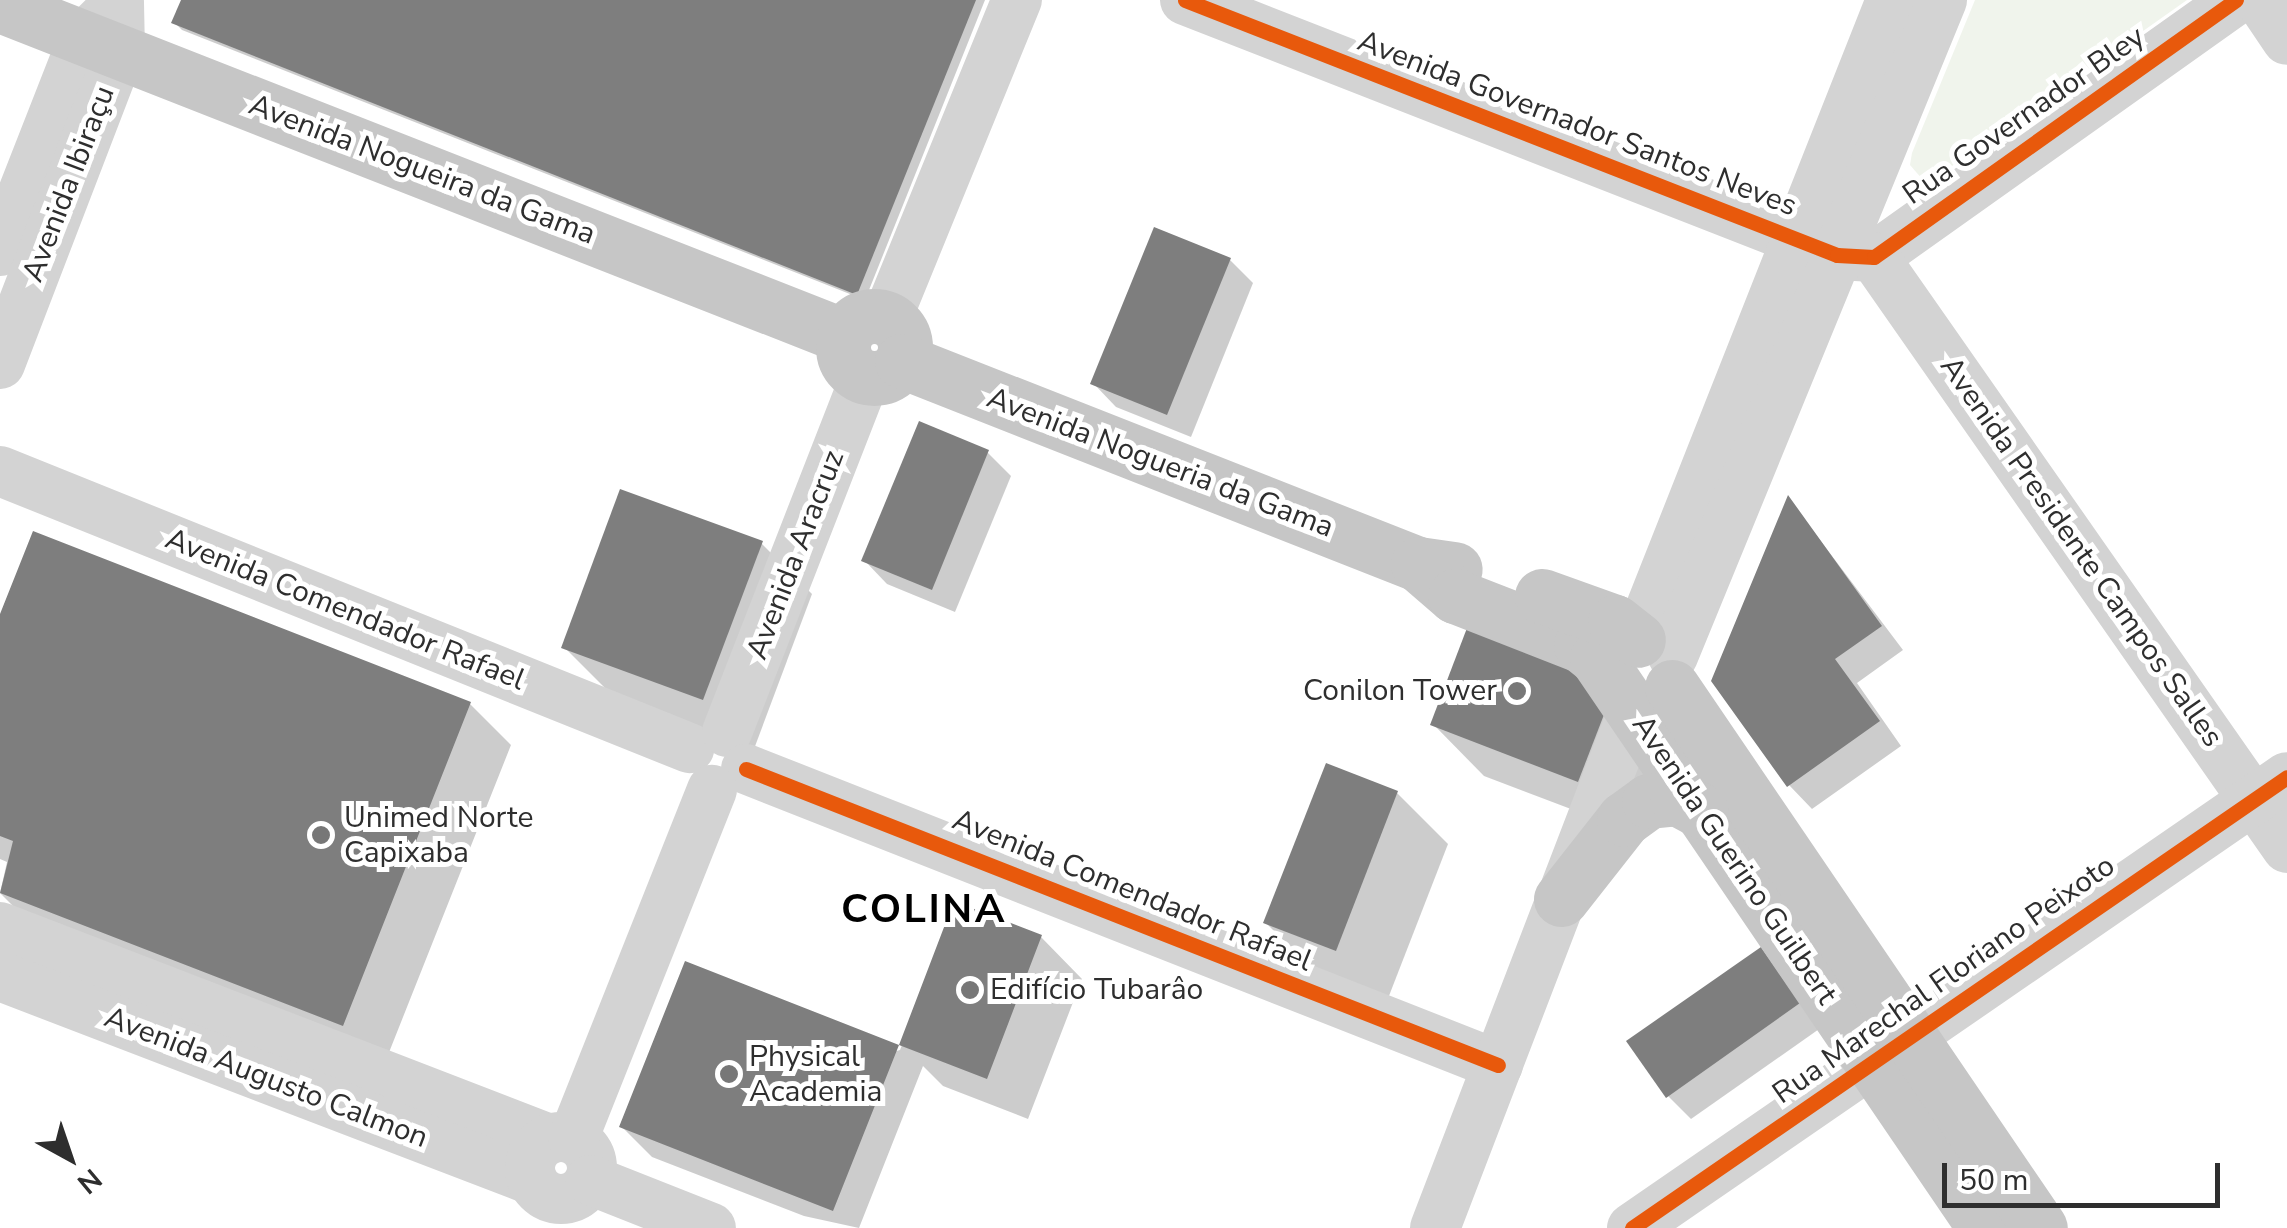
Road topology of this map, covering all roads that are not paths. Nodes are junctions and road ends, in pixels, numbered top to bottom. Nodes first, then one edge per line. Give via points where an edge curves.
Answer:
1 (1017, 0) edge
2 (1185, 0) edge
3 (1891, 0) edge
4 (1942, 0) edge
5 (2236, 0) edge
6 (2260, 0) edge
7 (0, 4) edge
8 (111, 23) edge
9 (2287, 40) edge
10 (1836, 250) junction
11 (0, 251) edge
12 (874, 348) junction
13 (0, 364) edge
14 (0, 471) edge
15 (1647, 677) junction
16 (718, 760) junction
17 (2271, 788) edge
18 (1700, 810) junction
19 (2287, 848) edge
20 (1561, 899) junction
21 (0, 927) edge
22 (0, 976) edge
23 (1891, 1049) junction
24 (1498, 1065) junction
25 (556, 1177) edge
26 (1440, 1225) edge
27 (711, 1228) edge
28 (1632, 1228) edge
29 (1985, 1228) edge
30 (2040, 1228) edge

1 - 12 street, Avenida Aracruz
2 - 10 street, Avenida Governador Santos Neves
3 - 10 street
4 - 10 street
5 - 10 street, Rua Governador Bley
6 - 9 street
7 - 8 main road, Avenida Nogueira da Gama
8 - 11 street, Avenida Ibiraçu
8 - 12 main road, Avenida Nogueira da Gama
8 - 13 street, Avenida Ibiraçu
10 - 15 street
10 - 17 street, Avenida Presidente Campos Salles
12 - 15 main road, Avenida Nogueria da Gama via 1418,564 1456,596
12 - 16 street, Avenida Aracruz
14 - 16 street, Avenida Comendador Rafael
15 - 18 main road, Avenida Guerino Guilbert
15 - 20 street
15 - 23 main road, Avenida Guerino Guilbert
16 - 24 street, Avenida Comendador Rafael
16 - 25 street, Avenida Aracruz
17 - 19 street, Avenida Presidente Campos Salles
17 - 23 street, Rua Marechal Floriano Peixoto
18 - 20 main road via 1676,798 1649,801 1624,819
18 - 23 main road, Avenida Guerino Guilbert
20 - 24 street
21 - 25 street
22 - 25 street, Avenida Augusto Calmon
23 - 28 street, Rua Marechal Floriano Peixoto
23 - 29 main road, Avenida Guerino Guilbert
23 - 30 main road, Avenida Guerino Guilbert
24 - 26 street
25 - 27 street, Avenida Augusto Calmon

